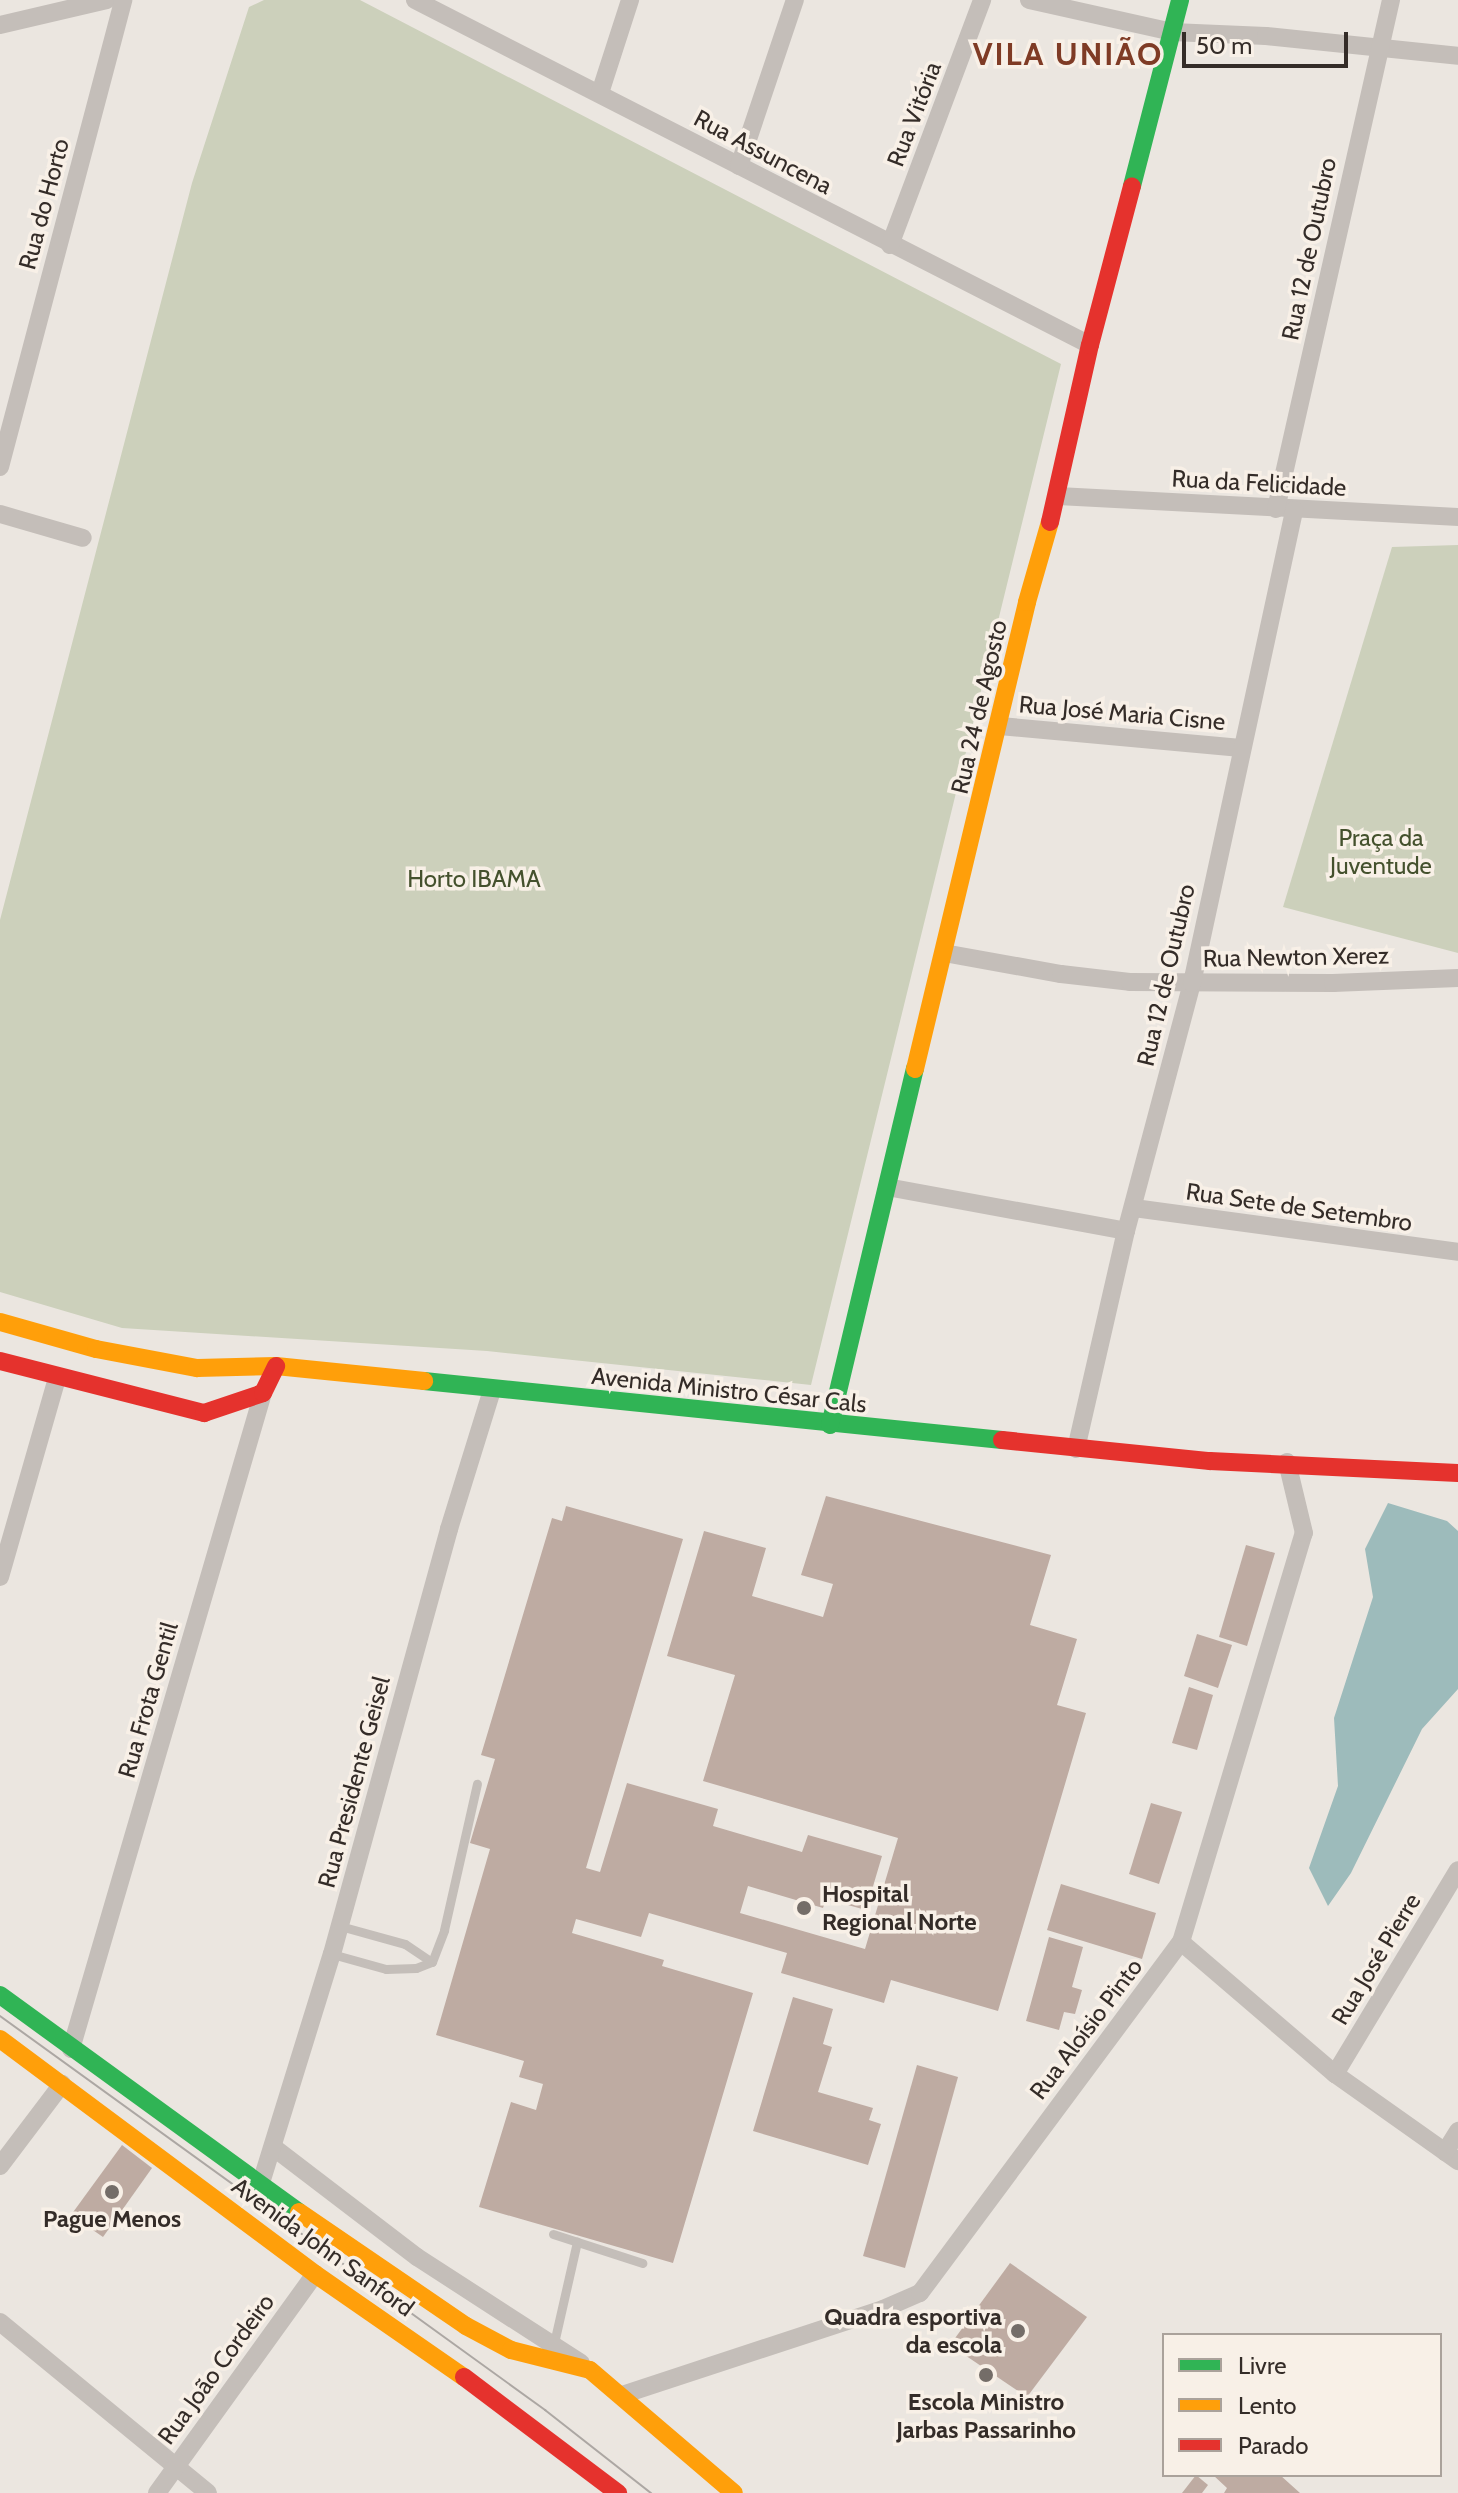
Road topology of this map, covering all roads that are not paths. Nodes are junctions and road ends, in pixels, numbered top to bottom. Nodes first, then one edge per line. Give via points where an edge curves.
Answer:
1 (107, 0) edge
2 (123, 0) edge
3 (415, 0) edge
4 (630, 0) edge
5 (795, 0) edge
6 (982, 0) edge
7 (1029, 0) edge
8 (1180, 0) edge
9 (1391, 0) edge
10 (452, 8) edge
11 (0, 25) edge
12 (1172, 32) junction
13 (1378, 46) junction
14 (1458, 56) edge
15 (600, 93) junction
16 (739, 166) junction
17 (890, 245) junction
18 (1090, 345) junction
19 (0, 467) edge
20 (1058, 496) junction
21 (1285, 509) junction
22 (0, 514) edge
23 (1458, 517) edge
24 (83, 538) dead end
25 (1000, 726) junction
26 (1241, 748) junction
27 (944, 953) junction
28 (1458, 978) edge
29 (1192, 983) junction
30 (887, 1187) junction
31 (1134, 1208) junction
32 (1126, 1231) junction
33 (1458, 1252) edge
34 (0, 1322) edge
35 (0, 1361) edge
36 (276, 1366) junction
37 (57, 1378) junction
38 (492, 1390) junction
39 (263, 1393) junction
40 (830, 1425) junction
41 (1076, 1449) junction
42 (1287, 1462) junction
43 (1458, 1473) edge
44 (0, 1573) edge
45 (477, 1784) dead end
46 (1458, 1870) edge
47 (340, 1926) junction
48 (1181, 1942) junction
49 (332, 1954) junction
50 (432, 1962) junction
51 (0, 1995) edge
52 (0, 2039) edge
53 (71, 2049) junction
54 (1335, 2074) junction
55 (62, 2084) junction
56 (1458, 2131) edge
57 (273, 2147) junction
58 (1452, 2157) edge
59 (0, 2166) edge
60 (260, 2186) junction
61 (553, 2234) dead end
62 (577, 2242) junction
63 (642, 2263) dead end
64 (315, 2274) junction
65 (0, 2322) edge
66 (554, 2343) junction
67 (590, 2370) junction
68 (622, 2395) junction
69 (176, 2463) junction
70 (597, 2486) edge
71 (157, 2493) edge
72 (208, 2493) edge
73 (618, 2493) edge
74 (734, 2493) edge

1 - 11 street
2 - 19 street, Rua do Horto
3 - 10 street, Rua Assuncena
4 - 15 street
5 - 16 street
6 - 17 street, Rua Vitória
7 - 12 street
8 - 12 main road, Rua 24 de Agosto
9 - 13 street, Rua 12 de Outubro
10 - 15 street, Rua Assuncena
12 - 13 street
12 - 18 main road, Rua 24 de Agosto
13 - 14 street
13 - 21 street, Rua 12 de Outubro
15 - 16 street, Rua Assuncena
16 - 17 street, Rua Assuncena
17 - 18 street, Rua Assuncena
18 - 20 main road, Rua 24 de Agosto
20 - 21 street, Rua da Felicidade
20 - 25 main road, Rua 24 de Agosto via 1027,602
21 - 23 street, Rua da Felicidade
21 - 26 street, Rua 12 de Outubro
22 - 24 street
25 - 26 street, Rua José Maria Cisne
25 - 27 main road, Rua 24 de Agosto
26 - 29 street, Rua 12 de Outubro
27 - 29 street, Rua Newton Xerez via 1061,974
27 - 30 main road, Rua 24 de Agosto
28 - 29 street, Rua Newton Xerez
29 - 31 street, Rua 12 de Outubro
30 - 32 street
30 - 40 main road, Rua 24 de Agosto
31 - 32 street, Rua 12 de Outubro
31 - 33 street, Rua Sete de Setembro
32 - 41 street, Rua 12 de Outubro
34 - 36 main road, Avenida Ministro César Cals via 96,1349 197,1368
35 - 37 main road
36 - 38 main road, Avenida Ministro César Cals
36 - 39 main road, Rua Frota Gentil
37 - 39 main road via 204,1413
37 - 44 street
38 - 40 main road, Avenida Ministro César Cals
38 - 47 street, Rua Presidente Geisel
39 - 53 street, Rua Frota Gentil
40 - 41 main road, Avenida Ministro César Cals
41 - 42 main road, Avenida Ministro César Cals
42 - 43 main road, Avenida Ministro César Cals
42 - 48 street, Rua Aloísio Pinto via 1304,1533
45 - 50 lane
46 - 54 street, Rua José Pierre
47 - 49 street, Rua Presidente Geisel
47 - 50 lane via 405,1944
48 - 54 street
48 - 68 street, Rua Aloísio Pinto via 920,2293
49 - 50 lane via 386,1969
49 - 57 street, Rua Presidente Geisel
51 - 53 main road, Avenida John Sanford
52 - 55 main road, Avenida John Sanford
53 - 60 main road, Avenida John Sanford
54 - 58 street
55 - 59 street
55 - 64 main road, Avenida John Sanford
56 - 58 street
57 - 60 street, Rua Presidente Geisel
57 - 66 street via 417,2257
60 - 67 main road, Avenida John Sanford via 489,2340 535,2358
61 - 62 lane
62 - 63 lane
62 - 66 lane
64 - 69 street, Rua João Cordeiro
64 - 70 main road, Avenida John Sanford via 449,2366
65 - 69 street
66 - 67 street
67 - 68 main road, Avenida John Sanford
68 - 74 main road, Avenida John Sanford
69 - 71 street, Rua João Cordeiro
69 - 72 street
70 - 73 main road, Avenida John Sanford

